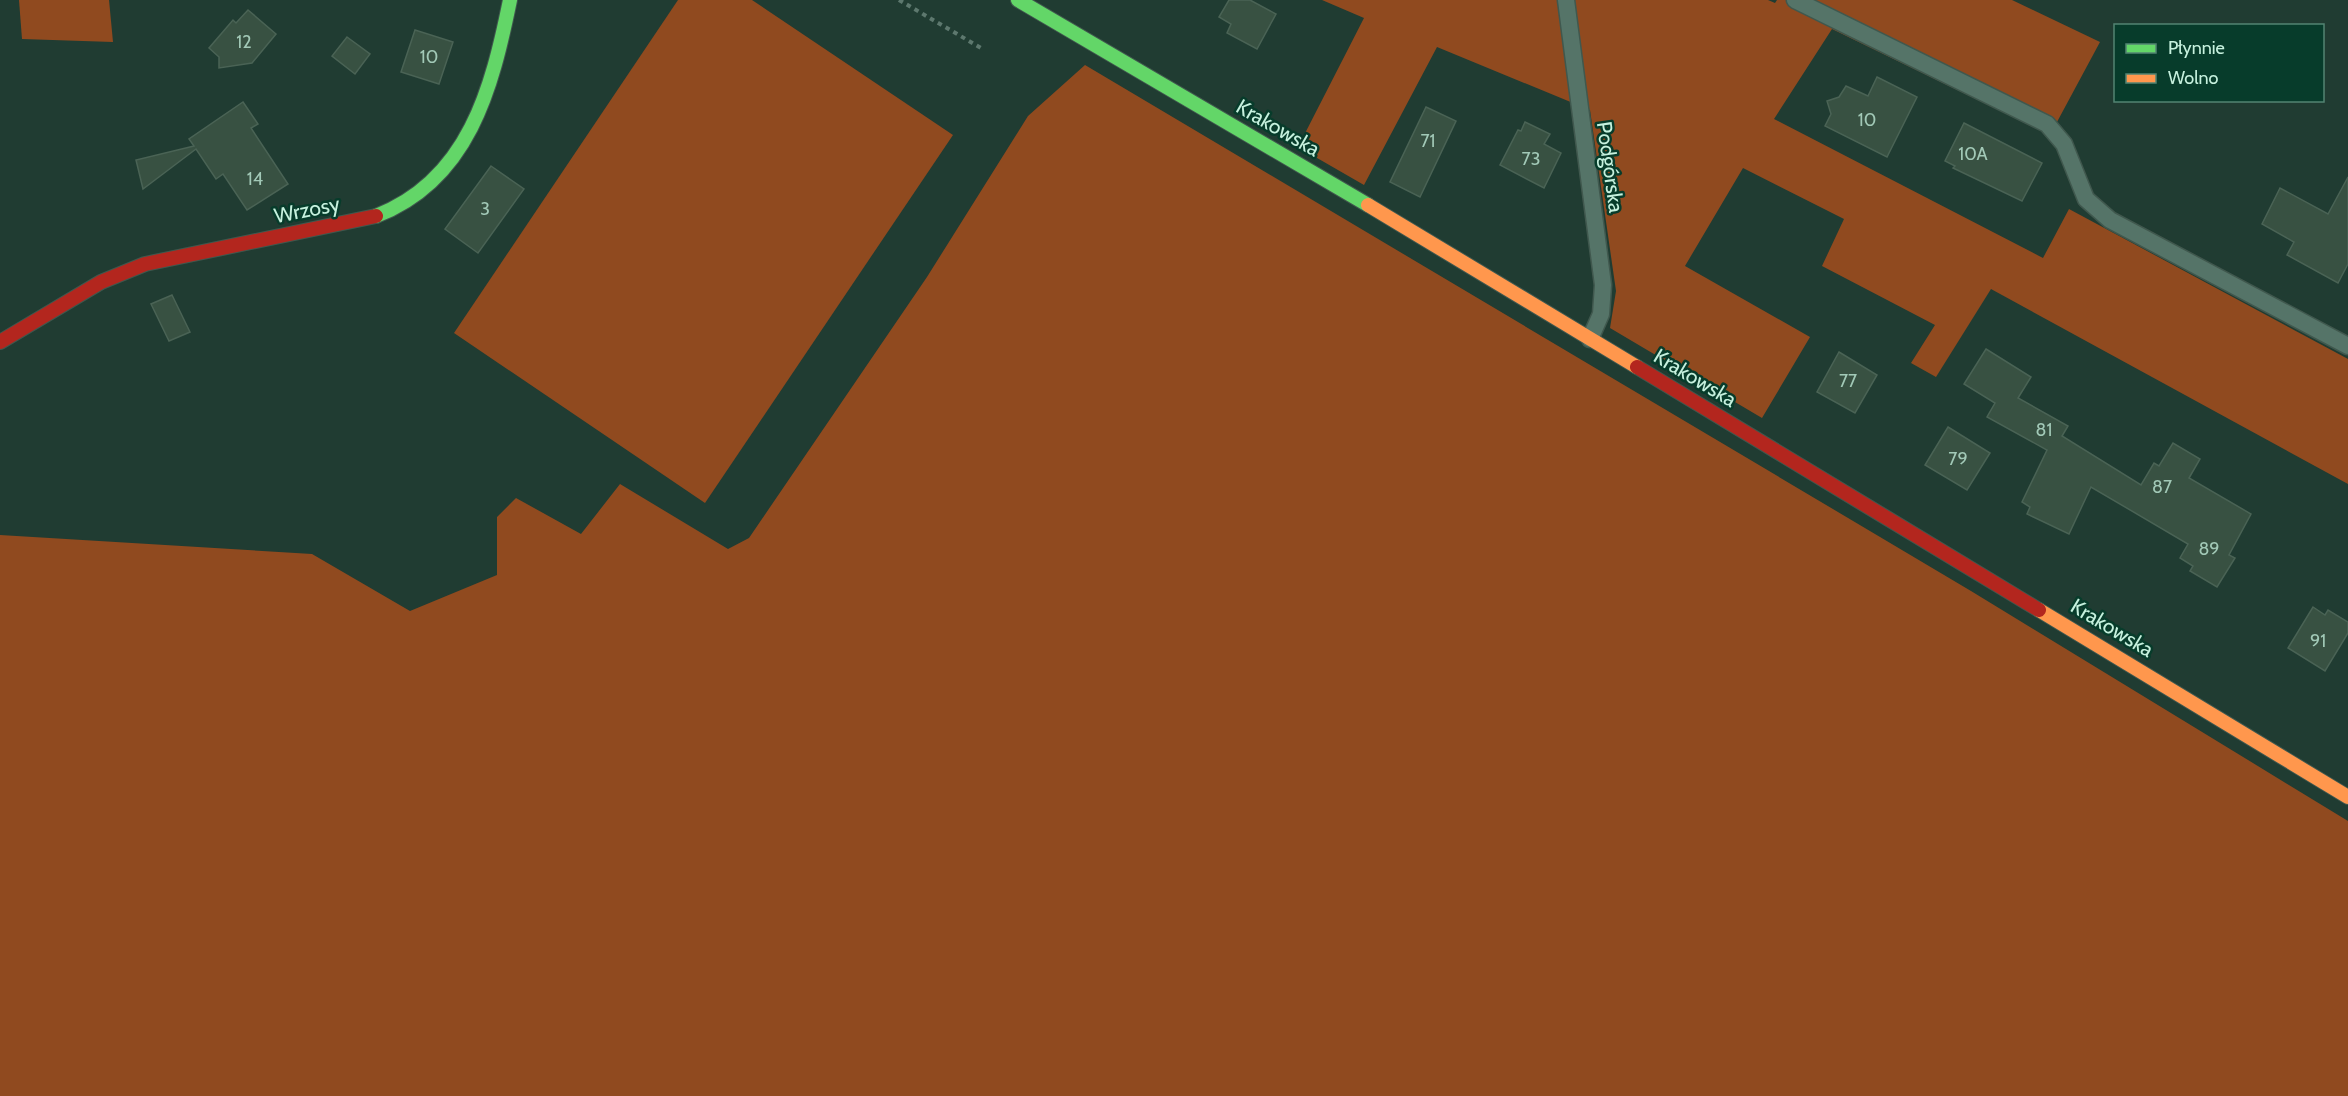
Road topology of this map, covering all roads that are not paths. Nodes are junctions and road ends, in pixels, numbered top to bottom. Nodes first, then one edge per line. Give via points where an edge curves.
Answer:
1 (510, 0) edge
2 (1018, 0) edge
3 (1566, 0) edge
4 (1795, 0) edge
5 (1590, 339) junction
6 (0, 342) edge
7 (2348, 346) edge
8 (2348, 797) edge

1 - 6 street, Wrzosy via 497,64 466,138 441,173 403,206 372,218 145,264 101,282
2 - 5 street, Krakowska
3 - 5 lane, Podgórska via 1603,285 1601,314
4 - 7 lane via 2047,124 2064,144 2086,199 2110,220
5 - 8 street, Krakowska

